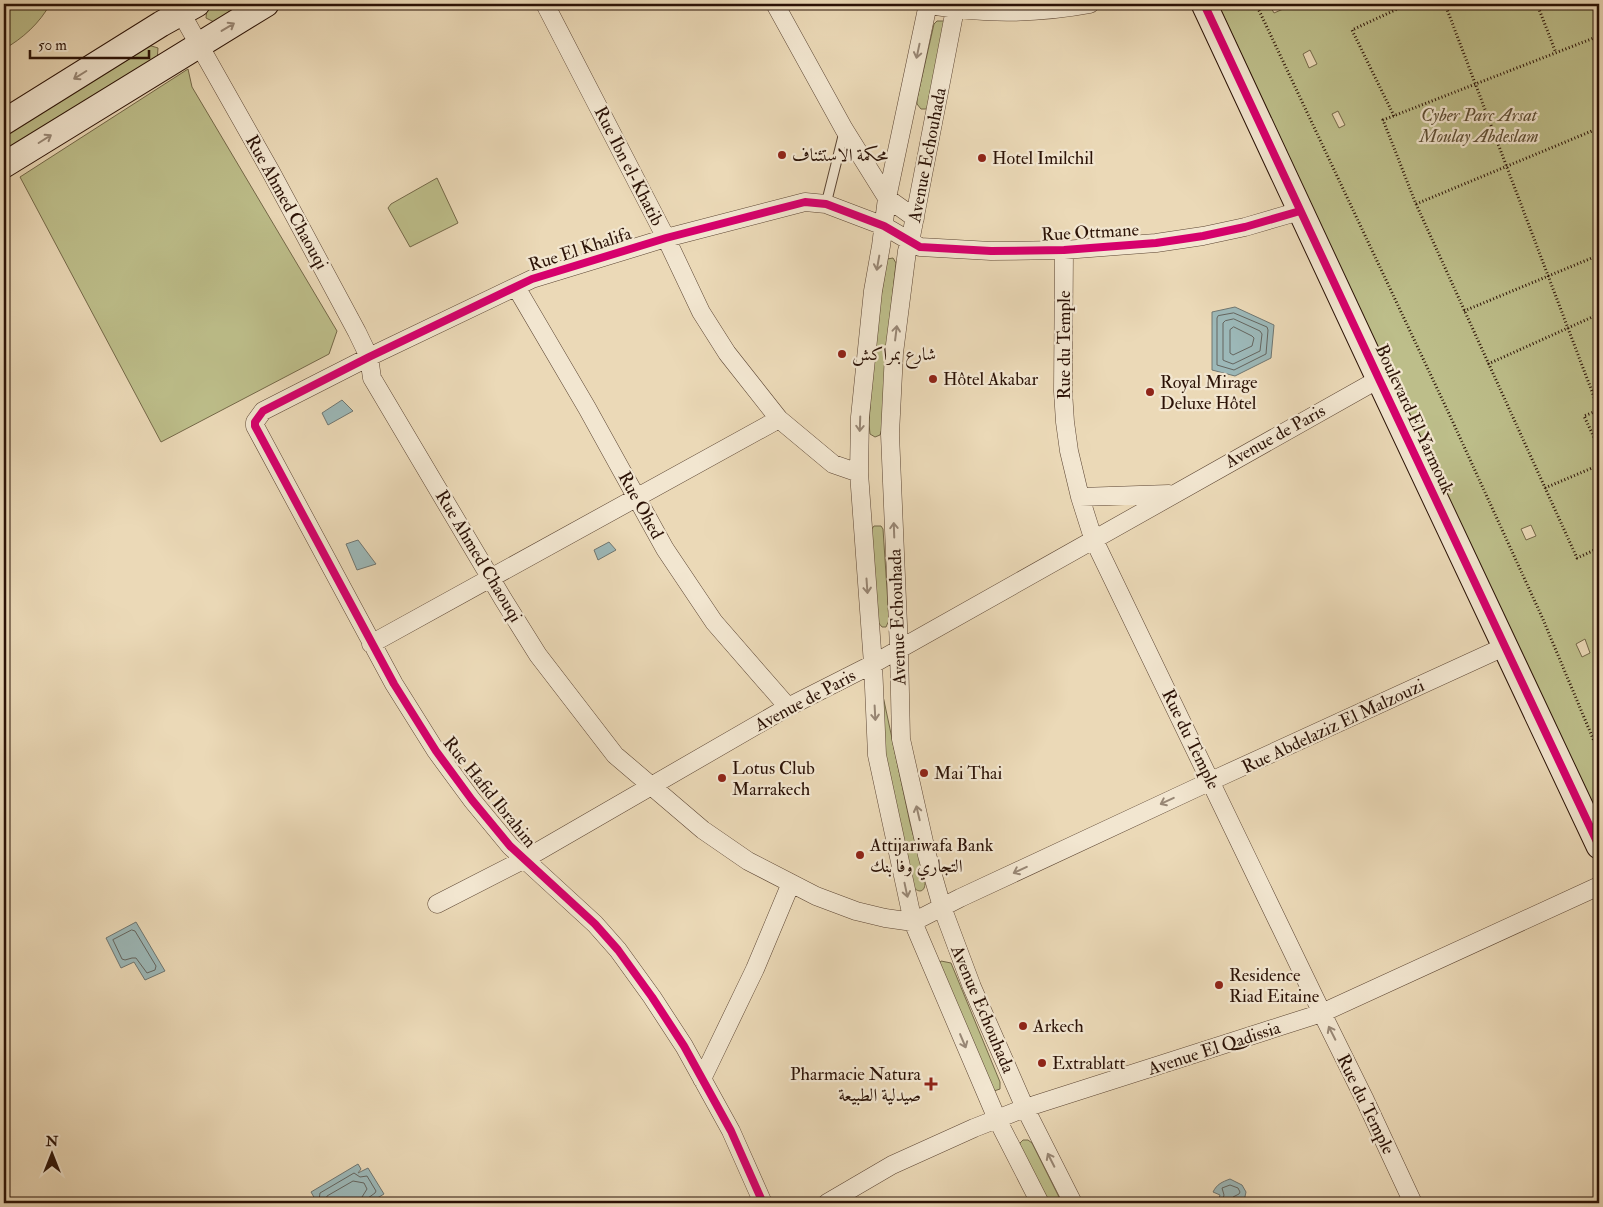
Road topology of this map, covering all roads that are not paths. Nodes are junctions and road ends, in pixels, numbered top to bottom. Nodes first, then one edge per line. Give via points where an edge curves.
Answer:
1 (266, 4) edge
2 (546, 4) edge
3 (775, 4) edge
4 (928, 4) edge
5 (1090, 4) edge
6 (1204, 4) edge
7 (184, 7) edge
8 (955, 7) edge
9 (199, 45) junction
10 (4, 122) edge
11 (844, 129) junction
12 (4, 165) edge
13 (887, 198) junction
14 (826, 204) junction
15 (1300, 210) junction
16 (915, 218) junction
17 (884, 226) junction
18 (666, 238) junction
19 (910, 242) junction
20 (1064, 250) junction
21 (516, 287) junction
22 (369, 357) junction
23 (1379, 379) junction
24 (779, 419) junction
25 (255, 426) joint
26 (859, 474) junction
27 (1172, 494) junction
28 (1080, 497) junction
29 (637, 498) junction
30 (1094, 538) junction
31 (491, 577) junction
32 (371, 644) junction
33 (1506, 646) junction
34 (899, 649) junction
35 (872, 664) junction
36 (788, 707) junction
37 (1211, 781) junction
38 (651, 786) junction
39 (1599, 846) edge
40 (525, 859) junction
41 (791, 883) junction
42 (1599, 886) edge
43 (437, 904) dead end
44 (942, 907) junction
45 (912, 922) junction
46 (1322, 1013) junction
47 (702, 1079) junction
48 (1025, 1108) junction
49 (996, 1119) junction
50 (763, 1203) edge
51 (827, 1203) edge
52 (1040, 1203) edge
53 (1072, 1203) edge
54 (1413, 1203) edge

9 -> 1 main road
2 - 18 street, Rue Ibn el-Khatib
3 - 11 street
4 - 8 street
4 -> 13 street, Avenue Echouhada
5 - 8 street via 1020,12
6 - 15 main road, Boulevard El Yarmouk
7 - 9 street, Rue Ahmed Chaouqi
7 -> 10 main road
8 - 16 street, Avenue Echouhada
12 -> 9 main road
9 - 22 street, Rue Ahmed Chaouqi
11 - 13 street
11 - 14 lane
13 - 16 street
13 - 17 street, Avenue Echouhada
14 - 17 street, Rue El Khalifa
14 - 18 street, Rue El Khalifa via 805,202
15 - 20 street, Rue Ottmane via 1203,236
15 - 23 main road, Boulevard El Yarmouk
16 - 19 street, Avenue Echouhada
17 - 19 street, Rue Ottmane
17 -> 26 street, Avenue Echouhada via 873,291 860,417
18 - 21 street, Rue El Khalifa via 532,279
18 - 24 street, Rue Ibn el-Khatib via 701,312 727,353
19 - 20 street, Rue Ottmane via 920,247 991,251
34 -> 19 street, Avenue Echouhada via 890,434 894,353
20 - 28 street, Rue du Temple via 1065,422
21 - 22 street, Rue El Khalifa
21 - 29 street, Rue Ohed
22 - 25 street, Rue El Khalifa via 263,411
22 - 31 street, Rue Ahmed Chaouqi via 372,378
23 - 27 street, Avenue de Paris
23 - 33 main road, Boulevard El Yarmouk
24 - 26 street, Rue Ibn el-Khatib via 833,464
24 - 29 street
25 - 32 street, Rue Hafid Ibrahim
26 -> 35 street, Avenue Echouhada
27 - 28 street, Avenue de Paris
27 - 30 street, Avenue de Paris
28 - 30 street, Rue du Temple
29 - 31 street
29 - 36 street, Rue Ohed via 665,549 714,622
30 - 34 street, Avenue de Paris
30 - 37 street, Rue du Temple
31 - 32 street
31 - 38 street, Rue Ahmed Chaouqi via 543,662 615,755
32 - 40 street, Rue Hafid Ibrahim via 436,751 491,823
33 - 37 street, Rue Abdelaziz El Malzouzi
33 - 39 main road, Boulevard El Yarmouk
34 - 35 street, Avenue de Paris
44 -> 34 street, Avenue Echouhada via 901,739
35 - 36 street, Avenue de Paris
35 -> 45 street, Avenue Echouhada via 877,756
36 - 38 street, Avenue de Paris
37 -> 44 street, Rue Abdelaziz El Malzouzi
37 - 46 street, Rue du Temple
38 - 40 street, Avenue de Paris
38 - 41 street, Rue Ahmed Chaouqi via 729,849
40 - 43 street, Avenue de Paris
40 - 47 street, Rue Hafid Ibrahim via 618,950 684,1046
41 - 45 street, Rue Ahmed Chaouqi via 856,911
41 - 47 street via 755,969
42 - 46 street, Avenue El Qadissia
44 - 45 street
44 - 48 street, Avenue Echouhada via 972,987
45 -> 49 street, Avenue Echouhada
46 - 48 street, Avenue El Qadissia
54 -> 46 street, Rue du Temple
47 - 50 street, Rue Hafid Ibrahim via 731,1131
48 - 49 street, Avenue El Qadissia
53 -> 48 street, Avenue Echouhada
49 - 51 street, Avenue El Qadissia via 892,1165
49 - 52 street, Avenue Echouhada

